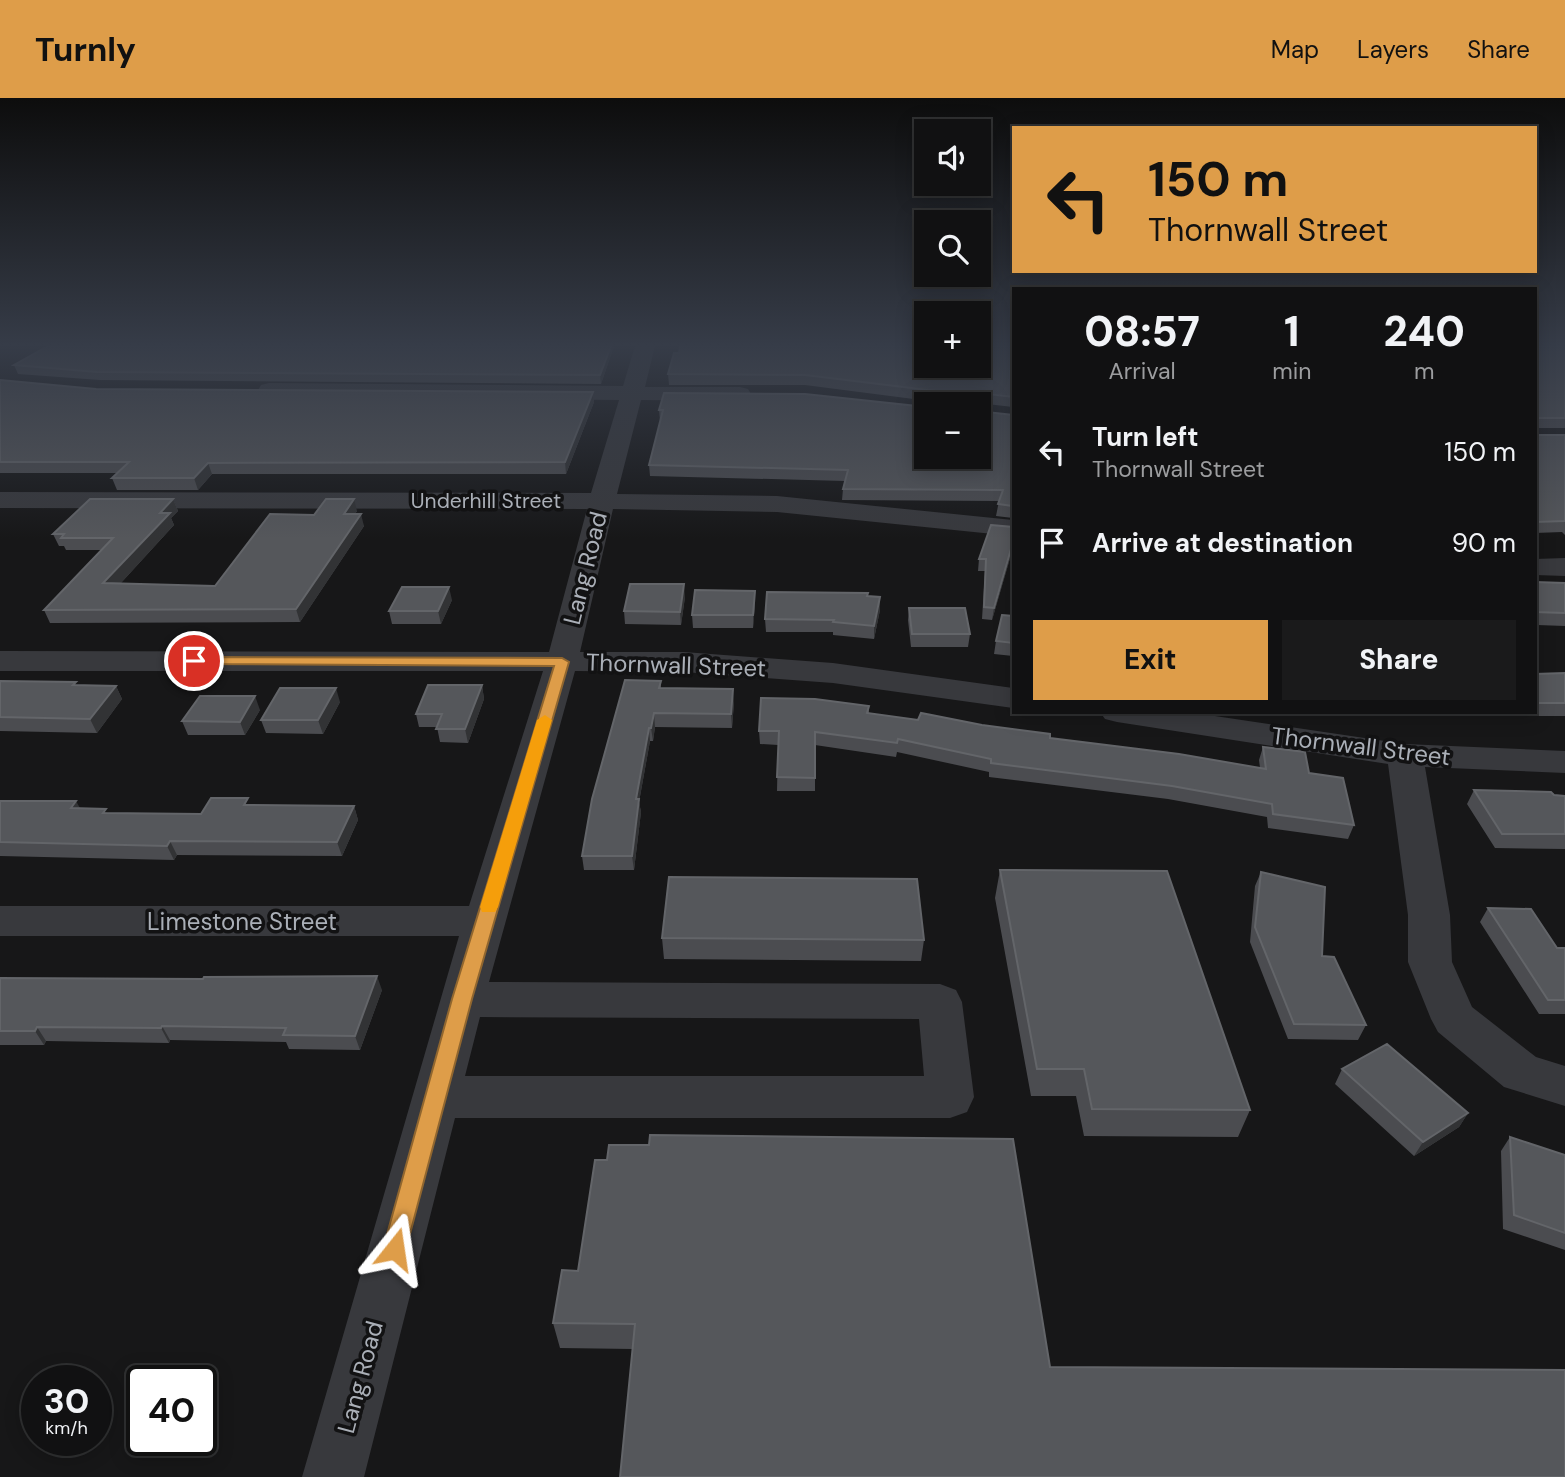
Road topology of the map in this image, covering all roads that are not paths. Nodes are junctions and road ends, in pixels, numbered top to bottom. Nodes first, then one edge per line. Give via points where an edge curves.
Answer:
1 (627, 410) edge
2 (0, 500) edge
3 (602, 501) junction
4 (1012, 528) edge
5 (1537, 567) edge
6 (1565, 567) edge
7 (0, 661) edge
8 (562, 662) junction
9 (1012, 698) edge
10 (1130, 714) edge
11 (1405, 755) junction
12 (1565, 762) edge
13 (0, 921) edge
14 (485, 921) junction
15 (462, 999) junction
16 (1565, 1086) edge
17 (435, 1097) junction
18 (333, 1477) edge

1 - 3 street, Lang Road
2 - 3 street, Underhill Street
3 - 4 street, Underhill Street via 777,504
3 - 8 street, Lang Road
5 - 6 street
7 - 8 street, Thornwall Street
8 - 9 street, Thornwall Street via 684,662 833,673
8 - 14 street, Lang Road
10 - 11 street, Thornwall Street
11 - 12 street, Thornwall Street
11 - 16 street via 1429,915 1430,962 1454,1019 1521,1073
13 - 14 street, Limestone Street
14 - 15 street, Lang Road
15 - 17 street, Lang Road
15 - 17 street via 940,1002 950,1097
17 - 18 street, Lang Road

